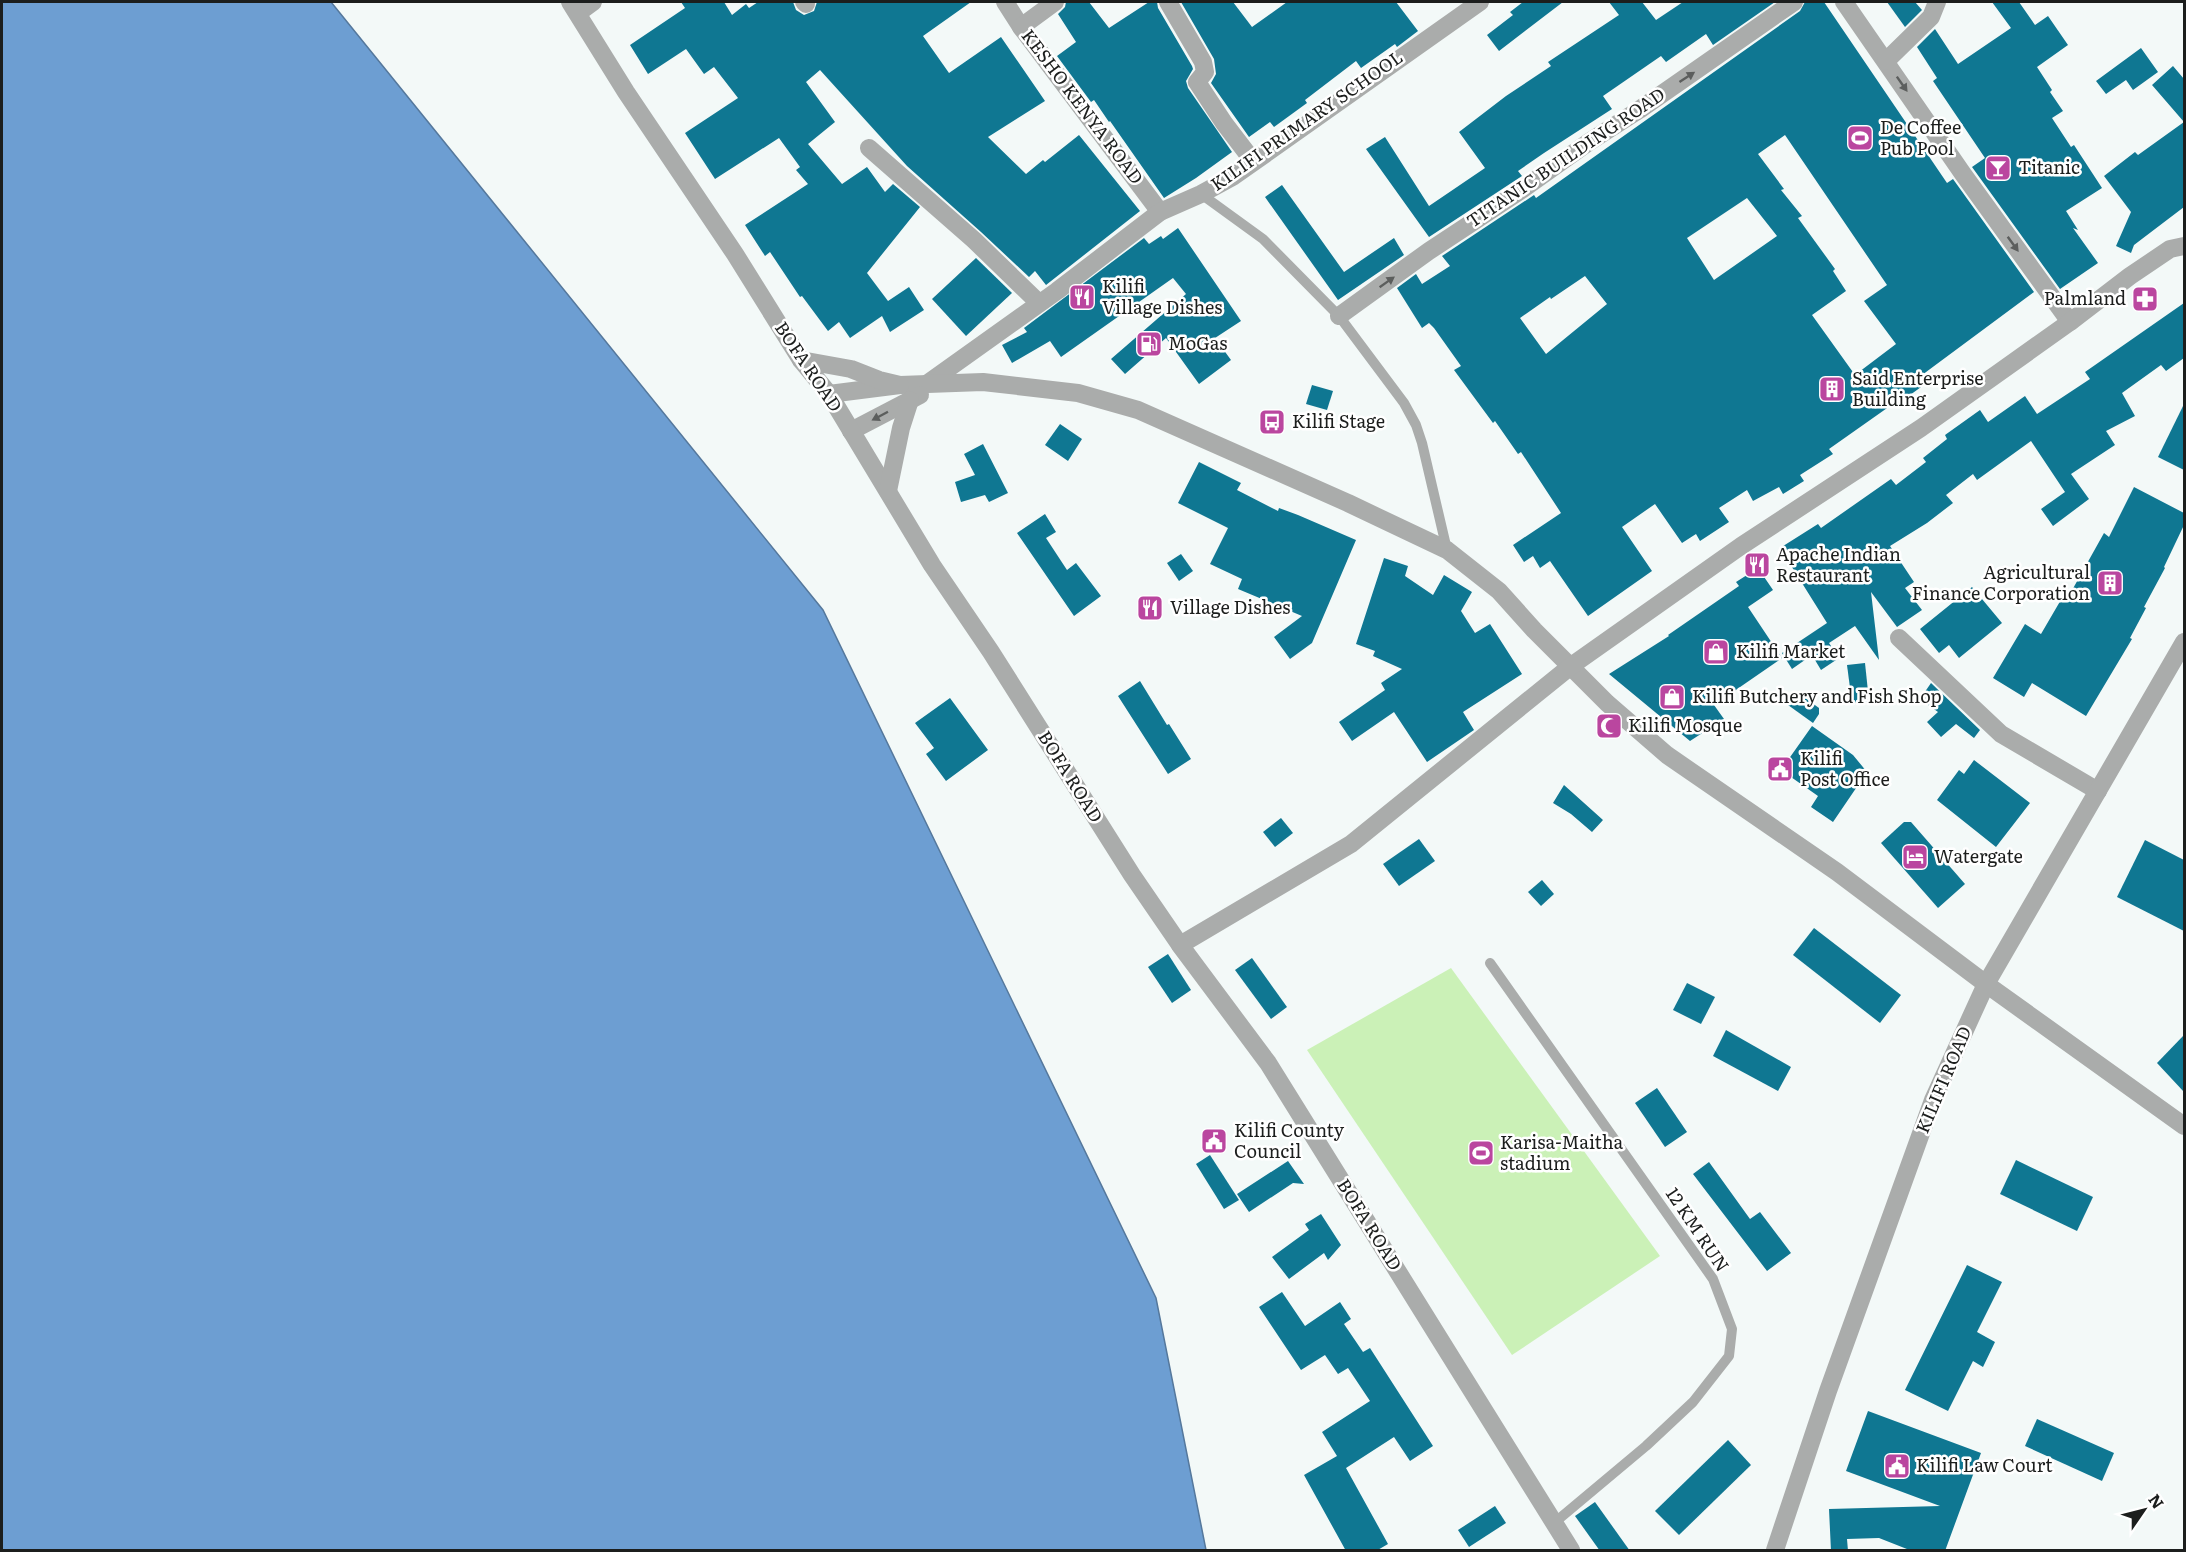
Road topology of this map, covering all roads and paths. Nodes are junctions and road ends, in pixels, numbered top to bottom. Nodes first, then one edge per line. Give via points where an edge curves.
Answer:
1 (593, 2) edge
2 (1005, 2) edge
3 (1055, 2) edge
4 (1168, 2) edge
5 (1480, 2) edge
6 (1794, 2) edge
7 (1844, 2) edge
8 (1937, 2) edge
9 (574, 7) edge
10 (1021, 27) junction
11 (1886, 60) junction
12 (869, 148) dead end
13 (1253, 162) junction
14 (1201, 194) junction
15 (1160, 212) junction
16 (2184, 246) edge
17 (1039, 303) junction
18 (1340, 316) junction
19 (2070, 322) junction
20 (801, 360) junction
21 (937, 382) junction
22 (905, 392) junction
23 (829, 394) junction
24 (851, 432) junction
25 (888, 491) junction
26 (1447, 550) junction
27 (1899, 638) dead end
28 (2184, 642) edge
29 (1571, 666) junction
30 (2098, 791) junction
31 (1180, 945) junction
32 (1490, 963) dead end
33 (1986, 984) junction
34 (2184, 1126) edge
35 (1554, 1523) junction
36 (1571, 1551) edge
37 (1775, 1551) edge

1 - 9 street
2 - 10 street, KESHO KENYA ROAD
3 - 10 street
4 - 13 street via 1203,62 1205,72 1197,82
5 - 13 street, KILIFI PRIMARY SCHOOL
18 -> 6 street, TITANIC BUILDING ROAD
7 - 11 street
8 - 11 street via 1931,17
9 - 20 street, BOFA ROAD
10 - 15 street, KESHO KENYA ROAD
11 -> 19 street
12 - 17 street
13 - 14 street, KILIFI PRIMARY SCHOOL
14 - 15 street, KILIFI PRIMARY SCHOOL
14 - 18 lane via 1263,239
15 - 17 street, KILIFI PRIMARY SCHOOL
16 - 19 street via 2170,249
17 - 21 street, KILIFI PRIMARY SCHOOL
18 - 26 lane via 1416,425
19 - 29 street
20 - 22 street via 851,369
20 - 23 street, BOFA ROAD
21 - 22 street, KILIFI PRIMARY SCHOOL
21 - 26 street via 983,382 1078,393 1138,411
22 - 23 street
22 -> 24 street, KILIFI PRIMARY SCHOOL
22 - 25 street via 902,428
23 - 24 street, BOFA ROAD
24 - 25 street, BOFA ROAD
25 - 31 street, BOFA ROAD via 932,565
26 - 29 street via 1499,591
27 - 30 street via 2001,734
28 - 30 street, KILIFI ROAD
29 - 31 street via 1351,844
29 - 33 street via 1667,755 1837,872
30 - 33 street, KILIFI ROAD
31 - 35 street, BOFA ROAD via 1268,1063
32 - 35 lane, 12 KM RUN via 1713,1279 1732,1329 1729,1356 1693,1402
33 - 34 street
33 - 37 street, KILIFI ROAD via 1933,1100
35 - 36 street, BOFA ROAD

